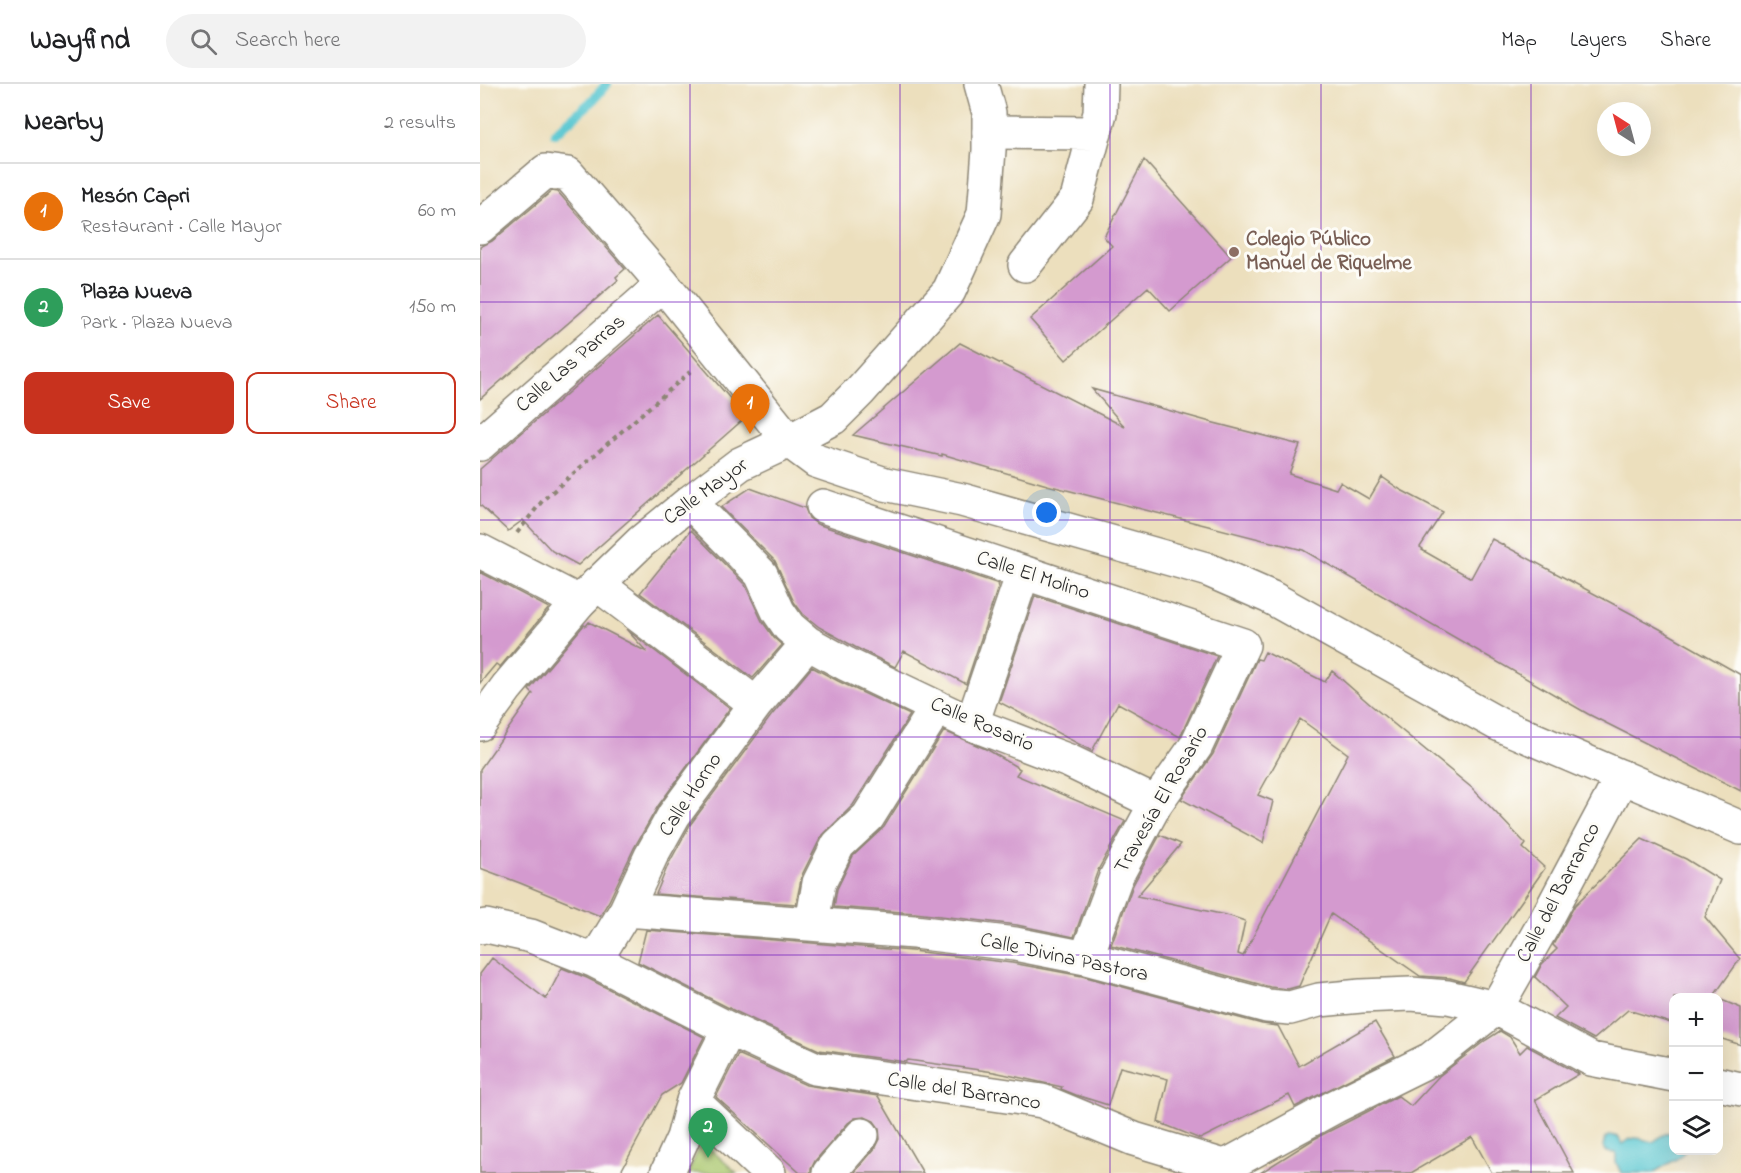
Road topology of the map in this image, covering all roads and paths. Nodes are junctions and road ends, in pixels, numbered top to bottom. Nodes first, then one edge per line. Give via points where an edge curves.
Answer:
1 (1101, 84) edge
2 (986, 110) edge
3 (1095, 133) junction
4 (539, 150) dead end
5 (480, 200) edge
6 (480, 227) edge
7 (1025, 265) dead end
8 (663, 284) junction
9 (673, 386) dead end
10 (789, 441) junction
11 (480, 444) edge
12 (690, 502) junction
13 (823, 506) dead end
14 (488, 556) edge
15 (1023, 573) junction
16 (588, 593) junction
17 (808, 643) junction
18 (1244, 645) joint
19 (756, 704) junction
20 (937, 707) junction
21 (480, 724) edge
22 (972, 724) junction
23 (1622, 777) junction
24 (1156, 803) junction
25 (1741, 828) edge
26 (626, 910) junction
27 (812, 923) junction
28 (480, 927) edge
29 (1086, 958) junction
30 (595, 961) junction
31 (1496, 1008) junction
32 (729, 1029) junction
33 (1669, 1074) edge
34 (1723, 1085) edge
35 (1741, 1089) edge
36 (693, 1101) junction
37 (862, 1135) dead end
38 (1222, 1171) edge
39 (667, 1173) edge
40 (769, 1173) edge
41 (830, 1173) edge

1 - 3 street
2 - 3 street
2 - 10 street, Calle Mayor via 984,214 949,291 833,418
3 - 7 street via 1077,199
4 - 5 street
6 - 8 street via 546,171 567,174
8 - 10 street
8 - 11 street, Calle Las Parras
9 - 14 path via 543,500
10 - 12 street, Calle Mayor via 740,464
10 - 23 street via 816,460 885,484 962,500 1206,569 1270,597 1498,724
12 - 16 street, Calle Mayor
12 - 17 street, Calle Rosario via 761,574 778,611
13 - 15 street, Calle El Molino
14 - 16 street
15 - 18 street, Calle El Molino
15 - 22 street
16 - 19 street
16 - 21 street, Calle Mayor
17 - 19 street, Calle Horno
17 - 20 street, Calle Rosario
18 - 24 street, Travesía El Rosario via 1196,747
19 - 26 street, Calle Horno via 674,815
20 - 22 street, Calle Rosario
20 - 27 street via 867,817 838,845 819,883
22 - 24 street, Calle Rosario via 1069,760
23 - 25 street
23 - 31 street, Calle del Barranco
24 - 29 street, Travesía El Rosario via 1116,877
26 - 27 street, Calle Divina Pastora
26 - 30 street, Calle Horno
27 - 29 street, Calle Divina Pastora via 1015,944
28 - 30 street, Calle del Barranco via 531,936
29 - 31 street, Calle Divina Pastora via 1290,1008 1319,1000 1411,994 1448,997
30 - 32 street, Calle del Barranco
31 - 33 street via 1591,1059
31 - 38 street, Calle del Barranco via 1431,1059 1336,1106
32 - 36 street
32 - 38 street, Calle del Barranco via 814,1068 1042,1101
34 - 35 street
36 - 39 street via 683,1138
36 - 40 street
37 - 41 street

